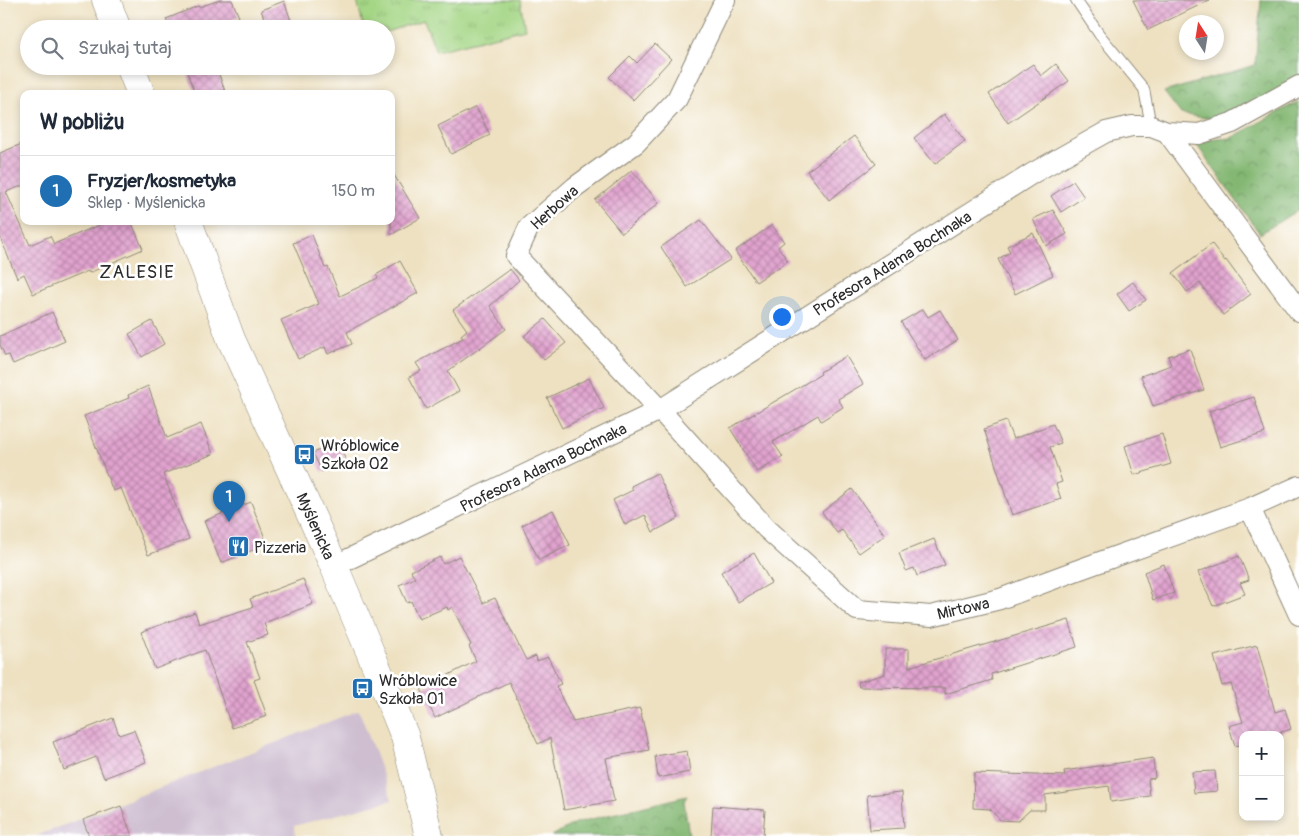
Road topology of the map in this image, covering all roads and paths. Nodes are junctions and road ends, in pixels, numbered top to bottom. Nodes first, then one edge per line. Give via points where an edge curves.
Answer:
1 (106, 0) edge
2 (725, 0) edge
3 (1076, 0) edge
4 (114, 20) edge
5 (134, 75) edge
6 (1299, 86) edge
7 (139, 90) edge
8 (1159, 129) junction
9 (189, 225) edge
10 (1299, 311) edge
11 (660, 410) junction
12 (1299, 486) edge
13 (1250, 508) junction
14 (334, 566) junction
15 (1299, 615) edge
16 (429, 836) edge

1 - 4 street
2 - 11 street, Herbowa via 677,99 636,143 575,187 529,227 516,256
3 - 8 lane via 1144,89
5 - 7 street
6 - 8 street, Profesora Adama Bochnaka via 1232,123 1199,134
8 - 10 street
8 - 11 street, Profesora Adama Bochnaka via 1132,126 1106,132 1041,168
9 - 14 street, Myślenicka via 231,339
11 - 13 street, Mirtowa via 766,528 857,610 931,616 1000,599
11 - 14 street, Profesora Adama Bochnaka
12 - 13 street, Mirtowa
13 - 15 street
14 - 16 street, Myślenicka via 404,737

